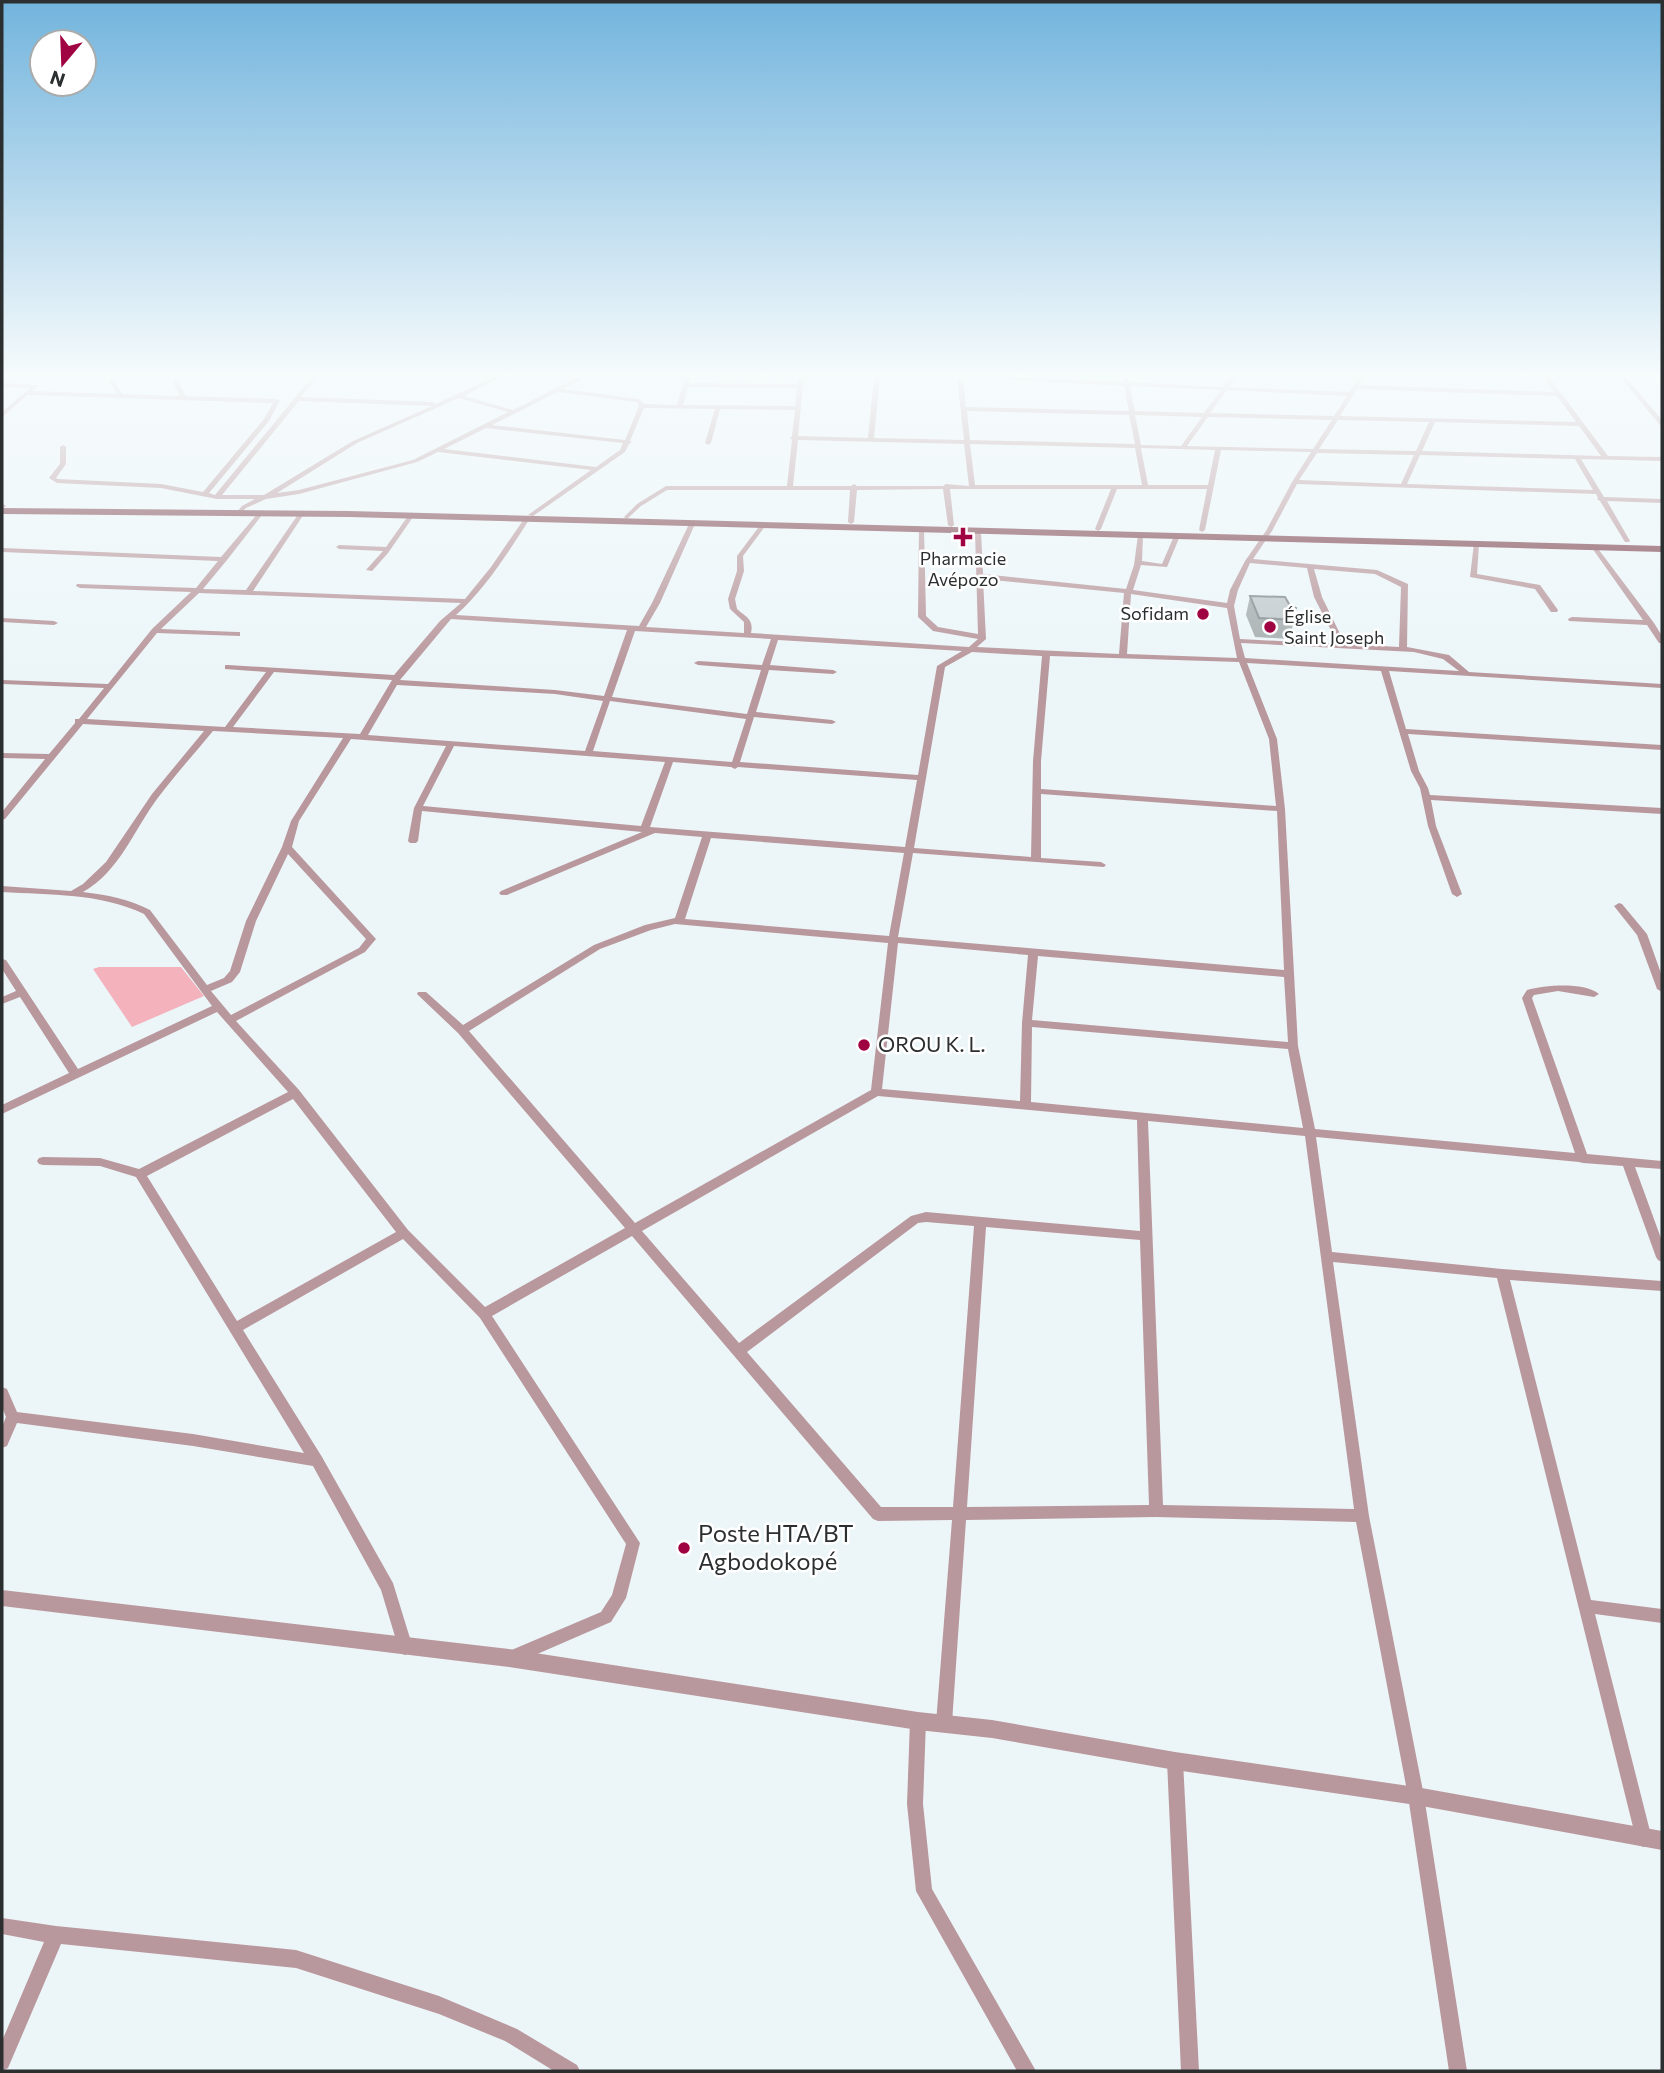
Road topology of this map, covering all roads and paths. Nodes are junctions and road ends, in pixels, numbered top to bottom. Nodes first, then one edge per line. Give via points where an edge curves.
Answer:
1 (55, 474) edge
2 (222, 474) edge
3 (236, 474) edge
4 (304, 474) edge
5 (370, 474) edge
6 (589, 474) edge
7 (791, 474) edge
8 (970, 474) edge
9 (1143, 474) edge
10 (1214, 474) edge
11 (1300, 474) edge
12 (1409, 474) edge
13 (1586, 474) edge
14 (1295, 482) junction
15 (854, 486) junction
16 (946, 486) junction
17 (972, 486) junction
18 (1115, 486) junction
19 (1145, 486) junction
20 (1403, 486) junction
21 (790, 487) junction
22 (1211, 487) junction
23 (1596, 492) junction
24 (204, 495) junction
25 (267, 497) junction
26 (217, 498) junction
27 (1600, 499) junction
28 (1662, 501) edge
29 (2, 508) edge
30 (237, 509) junction
31 (260, 514) junction
32 (301, 514) junction
33 (410, 517) junction
34 (626, 517) junction
35 (529, 518) junction
36 (851, 522) junction
37 (692, 524) junction
38 (763, 525) junction
39 (951, 525) junction
40 (921, 529) junction
41 (1098, 529) junction
42 (1202, 530) junction
43 (978, 531) junction
44 (1266, 535) junction
45 (1140, 536) junction
46 (1177, 536) junction
47 (1627, 541) junction
48 (1662, 542) edge
49 (1476, 544) junction
50 (339, 547) dead end
51 (1594, 547) junction
52 (388, 549) junction
53 (1662, 549) edge
54 (2, 550) edge
55 (225, 559) junction
56 (1248, 561) junction
57 (1138, 563) junction
58 (1310, 566) junction
59 (370, 570) dead end
60 (979, 576) junction
61 (80, 586) dead end
62 (198, 590) junction
63 (248, 592) junction
64 (1129, 592) junction
65 (467, 601) junction
66 (1230, 606) junction
67 (1554, 610) dead end
68 (451, 617) junction
69 (2, 620) edge
70 (1572, 620) dead end
71 (54, 623) dead end
72 (1655, 627) edge
73 (636, 629) junction
74 (155, 631) junction
75 (237, 634) dead end
76 (747, 635) junction
77 (775, 637) junction
78 (981, 637) junction
79 (1237, 641) junction
80 (1662, 642) edge
81 (1343, 647) junction
82 (971, 649) junction
83 (1403, 649) junction
84 (1046, 654) junction
85 (1123, 657) junction
86 (1242, 660) junction
87 (698, 663) dead end
88 (766, 666) junction
89 (228, 667) dead end
90 (272, 669) junction
91 (1384, 669) junction
92 (833, 672) dead end
93 (1466, 674) junction
94 (396, 680) junction
95 (2, 682) edge
96 (109, 686) junction
97 (1662, 686) edge
98 (607, 698) junction
99 (751, 716) junction
100 (78, 721) junction
101 (832, 722) dead end
102 (210, 729) junction
103 (228, 730) junction
104 (1402, 731) junction
105 (349, 736) junction
106 (363, 737) junction
107 (451, 743) junction
108 (1662, 747) edge
109 (587, 754) junction
110 (2, 755) edge
111 (49, 757) junction
112 (670, 760) junction
113 (735, 765) junction
114 (920, 778) junction
115 (1038, 791) junction
116 (1426, 797) junction
117 (418, 808) junction
118 (1281, 809) junction
119 (1662, 811) edge
120 (2, 817) edge
121 (649, 830) junction
122 (707, 835) junction
123 (413, 841) dead end
124 (287, 847) junction
125 (908, 850) junction
126 (1036, 860) junction
127 (1101, 865) dead end
128 (2, 890) edge
129 (504, 893) dead end
130 (1457, 894) dead end
131 (69, 895) junction
132 (1619, 906) dead end
133 (679, 922) junction
134 (893, 940) junction
135 (1033, 953) junction
136 (2, 962) edge
137 (1287, 974) junction
138 (206, 989) junction
139 (1662, 989) edge
140 (23, 992) junction
141 (422, 994) dead end
142 (1594, 994) dead end
143 (2, 1001) edge
144 (218, 1007) junction
145 (230, 1020) junction
146 (1027, 1023) junction
147 (462, 1030) junction
148 (1293, 1046) junction
149 (75, 1074) junction
150 (876, 1092) junction
151 (295, 1093) junction
152 (1025, 1106) junction
153 (2, 1110) edge
154 (1142, 1117) junction
155 (1310, 1134) junction
156 (1583, 1159) junction
157 (43, 1161) dead end
158 (1628, 1164) junction
159 (1662, 1165) edge
160 (140, 1174) junction
161 (980, 1222) junction
162 (634, 1231) junction
163 (404, 1233) junction
164 (1146, 1236) junction
165 (1326, 1255) junction
166 (1662, 1257) edge
167 (1502, 1274) junction
168 (1662, 1286) edge
169 (484, 1314) junction
170 (235, 1328) junction
171 (738, 1351) junction
172 (2, 1393) edge
173 (13, 1417) junction
174 (2, 1442) edge
175 (317, 1461) junction
176 (1156, 1511) junction
177 (958, 1513) junction
178 (1362, 1516) junction
179 (2, 1598) edge
180 (1586, 1606) junction
181 (1662, 1616) edge
182 (405, 1648) junction
183 (509, 1658) junction
184 (918, 1721) junction
185 (944, 1723) junction
186 (1175, 1761) junction
187 (1416, 1796) junction
188 (1644, 1839) junction
189 (1662, 1841) edge
190 (2, 1926) edge
191 (56, 1935) junction
192 (2, 2062) edge
193 (571, 2071) edge
194 (1027, 2071) edge
195 (1190, 2071) edge
196 (1458, 2071) edge

1 - 24 street via 51,478 57,481 141,484
2 - 24 street
3 - 26 street
4 - 25 street
5 - 25 street
6 - 35 street
7 - 21 street
8 - 17 street
9 - 19 street
10 - 22 street
11 - 14 street
12 - 20 street
13 - 23 street
14 - 20 street
14 - 44 street
15 - 16 street
15 - 21 street
15 - 36 street
16 - 17 street
16 - 39 street
17 - 18 street
18 - 19 street
18 - 41 street
19 - 22 street
20 - 23 street
21 - 34 street via 666,488
22 - 42 street
23 - 27 street
24 - 26 street
25 - 26 street
25 - 30 street
27 - 28 street
27 - 47 street
29 - 30 highway
29 - 30 highway
30 - 31 highway
30 - 35 highway
31 - 32 highway
31 - 55 street
32 - 33 highway
32 - 63 street
33 - 35 highway
33 - 52 street
34 - 35 highway
34 - 36 highway
35 - 37 highway
35 - 65 street
36 - 39 highway
37 - 38 highway
37 - 73 street via 656,603
38 - 40 highway
38 - 76 street via 740,556 734,584 734,609 747,619
39 - 41 highway
40 - 43 highway
40 - 78 street via 922,617 936,629
41 - 42 highway
42 - 44 highway
43 - 45 highway
43 - 60 street
44 - 46 highway
44 - 47 highway
44 - 49 highway
44 - 56 street
45 - 46 highway
45 - 57 street
46 - 57 street via 1165,566
47 - 48 highway
49 - 51 highway
49 - 67 street via 1472,575 1537,587
50 - 52 street
51 - 53 highway
51 - 72 street
52 - 59 street
54 - 55 street
55 - 62 street
56 - 58 street
56 - 66 street
57 - 64 street
58 - 81 street via 1318,597
58 - 83 street via 1377,572 1405,586
60 - 64 street
60 - 78 street
61 - 62 street
62 - 63 street
62 - 74 street
63 - 65 street
64 - 66 street
64 - 85 street
65 - 68 street
66 - 79 street
68 - 73 street
68 - 94 street
69 - 71 street
70 - 72 street
72 - 80 street
73 - 76 street
73 - 98 street
74 - 75 street
74 - 96 street
76 - 77 street
77 - 82 street
77 - 88 street
78 - 82 street
79 - 81 street
79 - 86 street
81 - 83 street
82 - 84 street
82 - 114 street via 941,666
83 - 93 street via 1446,657
84 - 85 street
84 - 115 street
85 - 86 street
86 - 91 street
86 - 118 street via 1273,739
87 - 88 street
88 - 92 street
88 - 99 street
89 - 90 street
90 - 94 street
90 - 103 street
91 - 93 street
91 - 104 street
93 - 97 street
94 - 98 street
94 - 106 street
95 - 96 street
96 - 100 street
98 - 99 street
98 - 109 street
99 - 101 street
99 - 113 street
100 - 102 street
100 - 111 street
102 - 103 street
102 - 131 street via 153,798 100,875
103 - 105 street
104 - 108 street
104 - 116 street
105 - 106 street
105 - 124 street via 295,821
106 - 107 street
107 - 109 street
107 - 117 street
109 - 112 street
110 - 111 street
111 - 120 street
112 - 113 street
112 - 121 street
113 - 114 street
114 - 125 street
115 - 118 street
115 - 126 street
116 - 119 street
116 - 130 street
117 - 121 street
117 - 123 street
118 - 137 street
121 - 122 street
121 - 129 street
122 - 125 street
122 - 133 street
124 - 138 street via 251,921 234,972 228,980
124 - 145 street via 371,939 362,950
125 - 126 street
125 - 134 street
126 - 127 street
128 - 131 street
131 - 138 street via 136,904
132 - 139 street via 1642,933
133 - 134 street
133 - 147 street via 648,927 597,947
134 - 135 street
134 - 150 street
135 - 137 street
135 - 146 street
136 - 140 street
137 - 148 street
138 - 144 street
140 - 143 street
140 - 149 street
141 - 147 street
142 - 156 street via 1558,988 1531,992 1527,998
144 - 145 street
144 - 149 street
145 - 151 street
146 - 148 street
146 - 152 street
147 - 162 street
148 - 155 street
149 - 153 street
150 - 152 street
150 - 162 street
151 - 160 street
151 - 163 street
152 - 154 street
154 - 155 street
154 - 164 street
155 - 156 street
155 - 165 street
156 - 158 street
157 - 160 street via 100,1162
158 - 159 street
158 - 166 street
160 - 170 street
161 - 164 street
161 - 171 street via 926,1217 906,1223
161 - 177 street
162 - 169 street
162 - 171 street
163 - 169 street
163 - 170 street
164 - 176 street
165 - 167 street
165 - 178 street
167 - 168 street
167 - 180 street
169 - 183 street via 633,1543 619,1598 606,1617
170 - 175 street
171 - 177 street via 878,1514
172 - 173 street
173 - 174 street
173 - 175 street
175 - 182 street via 388,1588
176 - 177 street
176 - 178 street
177 - 185 street
178 - 187 street
179 - 182 street
180 - 181 street
180 - 188 street
182 - 183 street
183 - 184 street
184 - 185 street
184 - 194 street via 915,1804 924,1891
185 - 186 street
186 - 187 street
186 - 195 street
187 - 188 street
187 - 196 street
188 - 189 street
190 - 191 street
191 - 192 street
191 - 193 street via 296,1959 451,2010 512,2035

